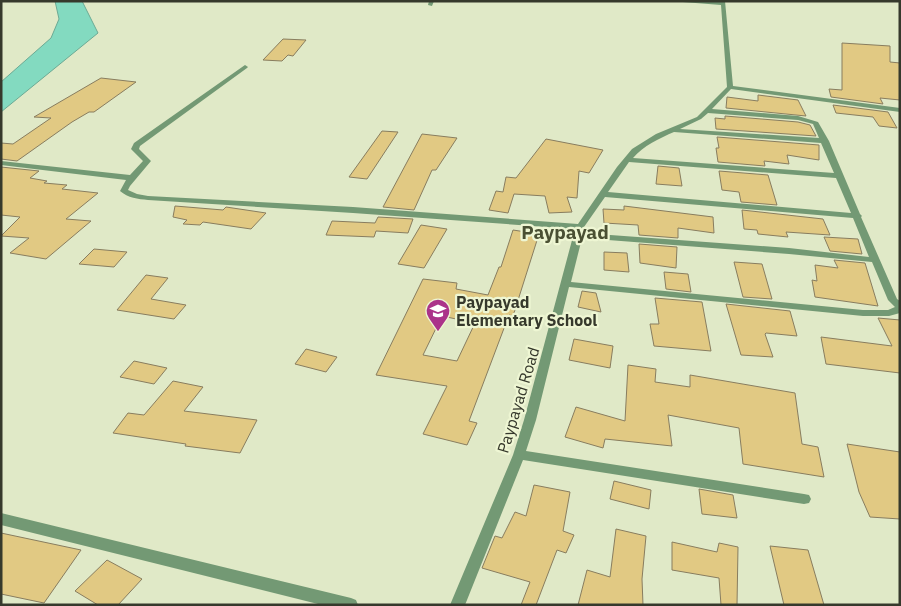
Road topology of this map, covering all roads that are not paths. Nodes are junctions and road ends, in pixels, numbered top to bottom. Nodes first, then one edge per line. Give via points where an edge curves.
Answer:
1 (672, 1) edge
2 (723, 2) edge
3 (245, 67) dead end
4 (730, 87) junction
5 (900, 110) edge
6 (708, 111) junction
7 (673, 131) junction
8 (825, 141) junction
9 (627, 160) junction
10 (1, 164) edge
11 (840, 176) junction
12 (132, 178) junction
13 (603, 194) junction
14 (858, 216) junction
15 (578, 231) junction
16 (876, 260) junction
17 (564, 284) junction
18 (900, 306) edge
19 (900, 310) edge
20 (519, 455) junction
21 (804, 499) dead end
22 (1, 519) edge
23 (351, 605) edge
24 (456, 605) edge

1 - 2 street
2 - 4 street
3 - 12 street via 137,145 135,149 147,161
4 - 5 street
4 - 6 street, Paypayad Road
6 - 7 street, Paypayad Road
6 - 8 street via 807,119 818,125
7 - 8 street
7 - 9 street, Paypayad Road via 646,143
8 - 11 street
9 - 11 street
9 - 13 street, Paypayad Road
10 - 12 street
11 - 14 street
12 - 15 street via 124,191 148,198 353,210
13 - 14 street
13 - 15 street, Paypayad Road
14 - 16 street
15 - 16 street
15 - 17 street, Paypayad Road
16 - 18 street via 893,300
17 - 19 street via 862,313
17 - 20 street, Paypayad Road
20 - 21 street
20 - 24 street, Paypayad Road
22 - 23 street

